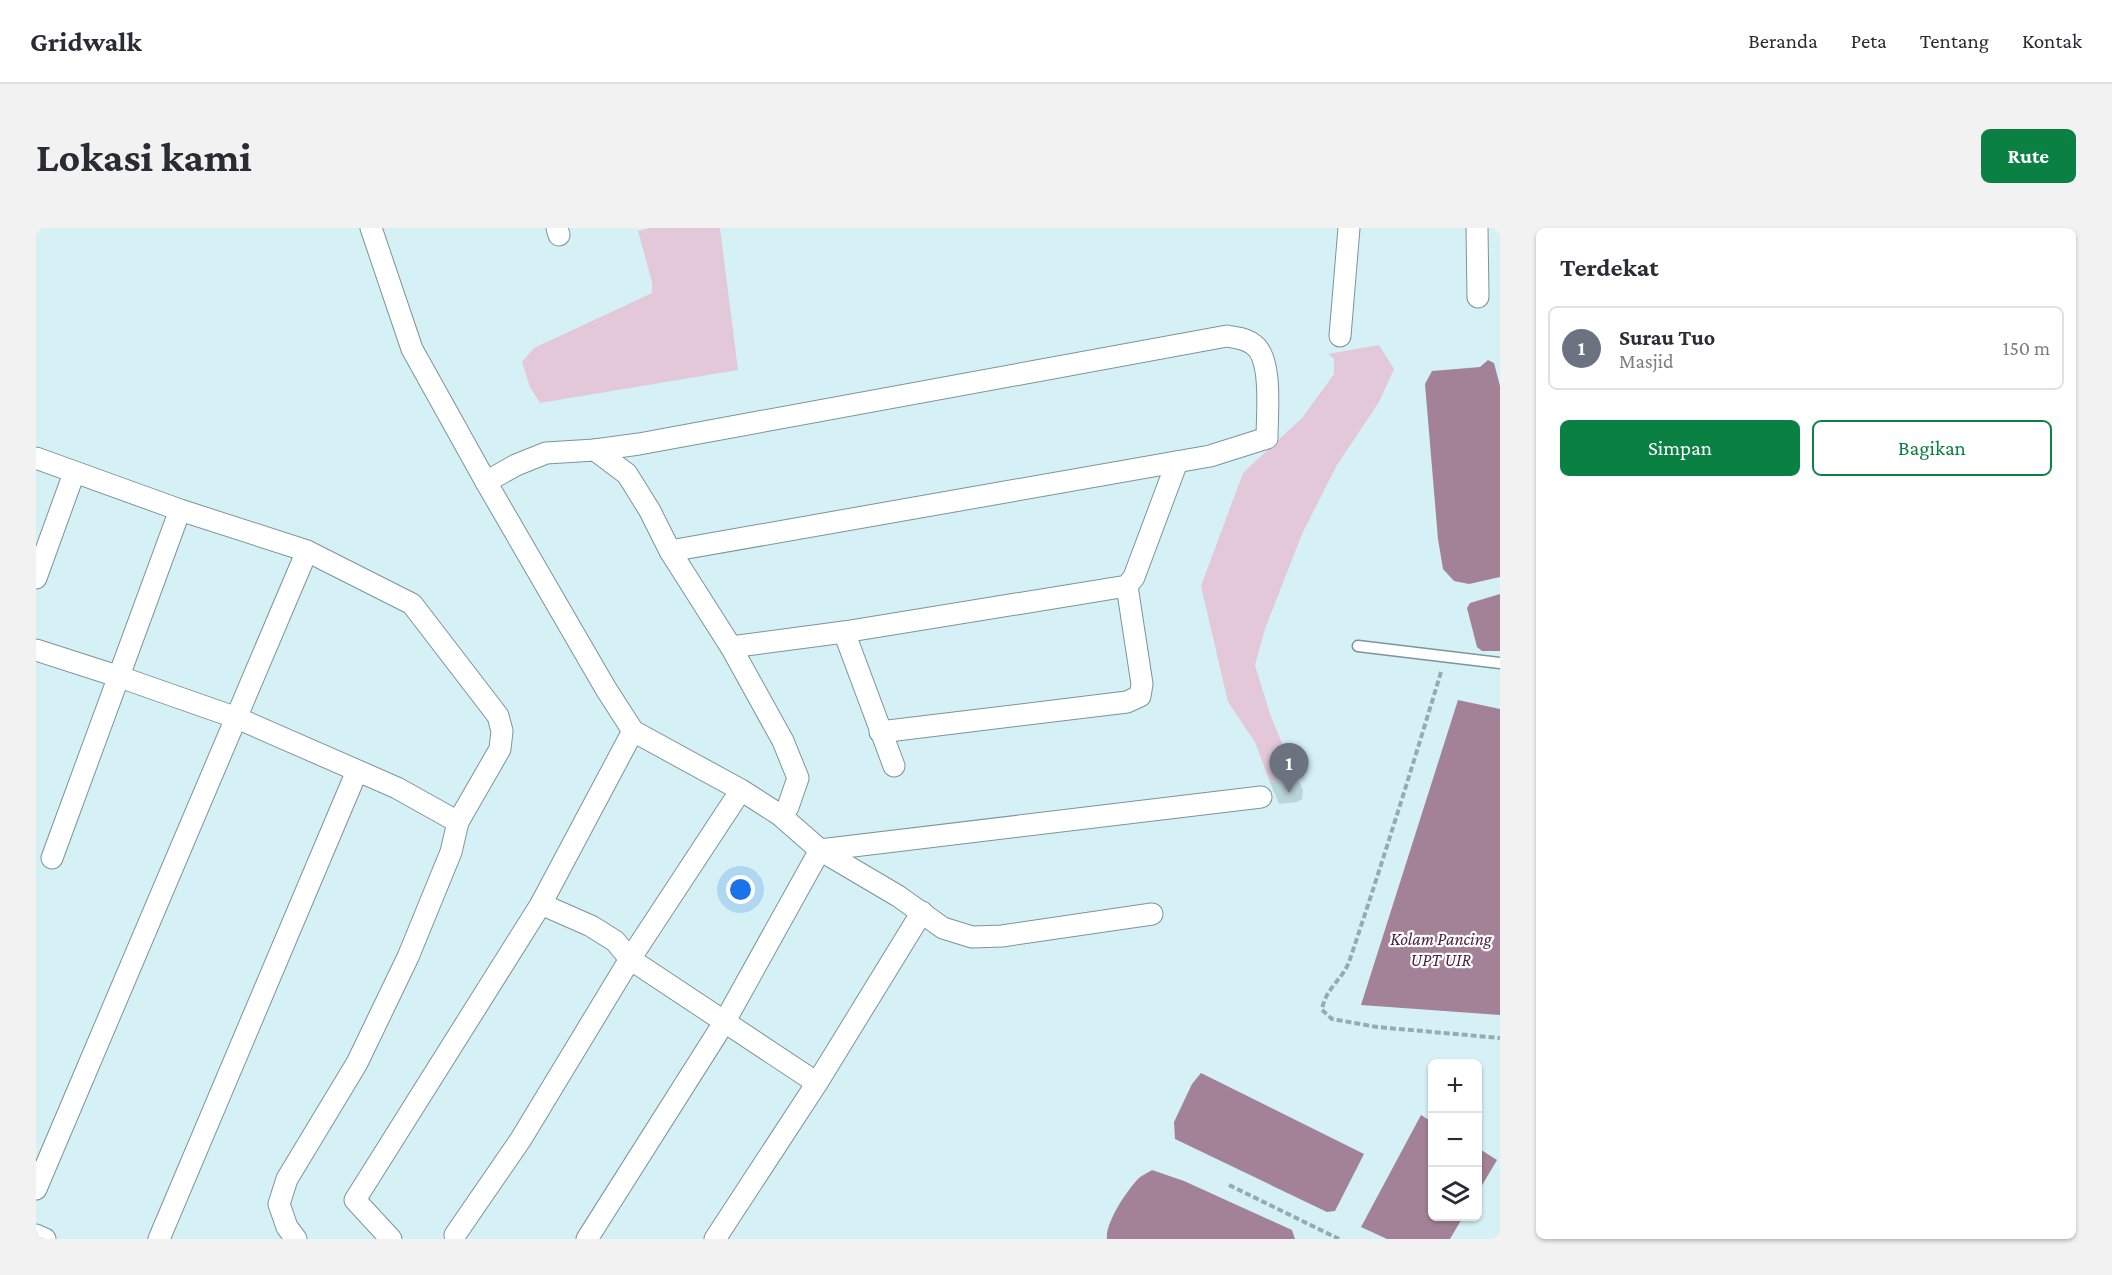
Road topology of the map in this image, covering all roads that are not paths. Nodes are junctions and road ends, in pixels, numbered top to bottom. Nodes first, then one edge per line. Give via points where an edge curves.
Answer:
1 (371, 228) edge
2 (1349, 228) edge
3 (1477, 228) edge
4 (1478, 297) dead end
5 (1340, 336) dead end
6 (595, 450) junction
7 (36, 458) edge
8 (1177, 462) junction
9 (75, 473) junction
10 (486, 482) junction
11 (180, 510) junction
12 (307, 551) junction
13 (670, 551) junction
14 (36, 578) edge
15 (1127, 586) junction
16 (844, 632) junction
17 (1358, 646) dead end
18 (730, 647) junction
19 (36, 650) edge
20 (1500, 663) edge
21 (120, 677) junction
22 (237, 718) junction
23 (633, 731) junction
24 (880, 732) junction
25 (894, 766) dead end
26 (357, 771) junction
27 (741, 790) junction
28 (1261, 797) dead end
29 (780, 815) junction
30 (458, 822) junction
31 (820, 850) junction
32 (52, 858) dead end
33 (541, 904) junction
34 (922, 912) junction
35 (1152, 914) dead end
36 (630, 959) junction
37 (725, 1021) junction
38 (817, 1083) junction
39 (36, 1189) edge
40 (36, 1235) edge
41 (455, 1238) edge
42 (45, 1239) edge
43 (159, 1239) edge
44 (296, 1239) edge
45 (391, 1239) edge
46 (587, 1239) edge
47 (715, 1239) edge

1 - 10 street via 412,349
2 - 5 street
3 - 4 street
6 - 8 street via 1227,336 1243,338 1257,346 1267,369 1267,438
6 - 10 street via 546,453
6 - 13 street via 627,474
7 - 9 street
8 - 13 street
8 - 15 street via 1134,577
9 - 11 street
9 - 14 street
10 - 23 street
11 - 12 street
11 - 21 street
12 - 22 street
12 - 30 street via 412,604 498,716 502,731 500,749
13 - 18 street
15 - 16 street
15 - 24 street via 1142,684 1140,696 1127,702
16 - 18 street
16 - 24 street
17 - 20 lane
18 - 29 street via 783,741 798,778 788,807
19 - 21 street
21 - 22 street
21 - 32 street
22 - 26 street
22 - 39 street
23 - 27 street
23 - 33 street
24 - 25 street
26 - 30 street
26 - 43 street
27 - 29 street
27 - 36 street
28 - 31 street
29 - 31 street
30 - 44 street via 451,852 403,967 357,1063 287,1179 279,1204
31 - 34 street
31 - 37 street
33 - 36 street via 591,926 615,942
33 - 45 street via 355,1200
34 - 35 street via 943,928 972,937
34 - 38 street
36 - 37 street
36 - 41 street
37 - 38 street
37 - 46 street
38 - 47 street
40 - 42 street

